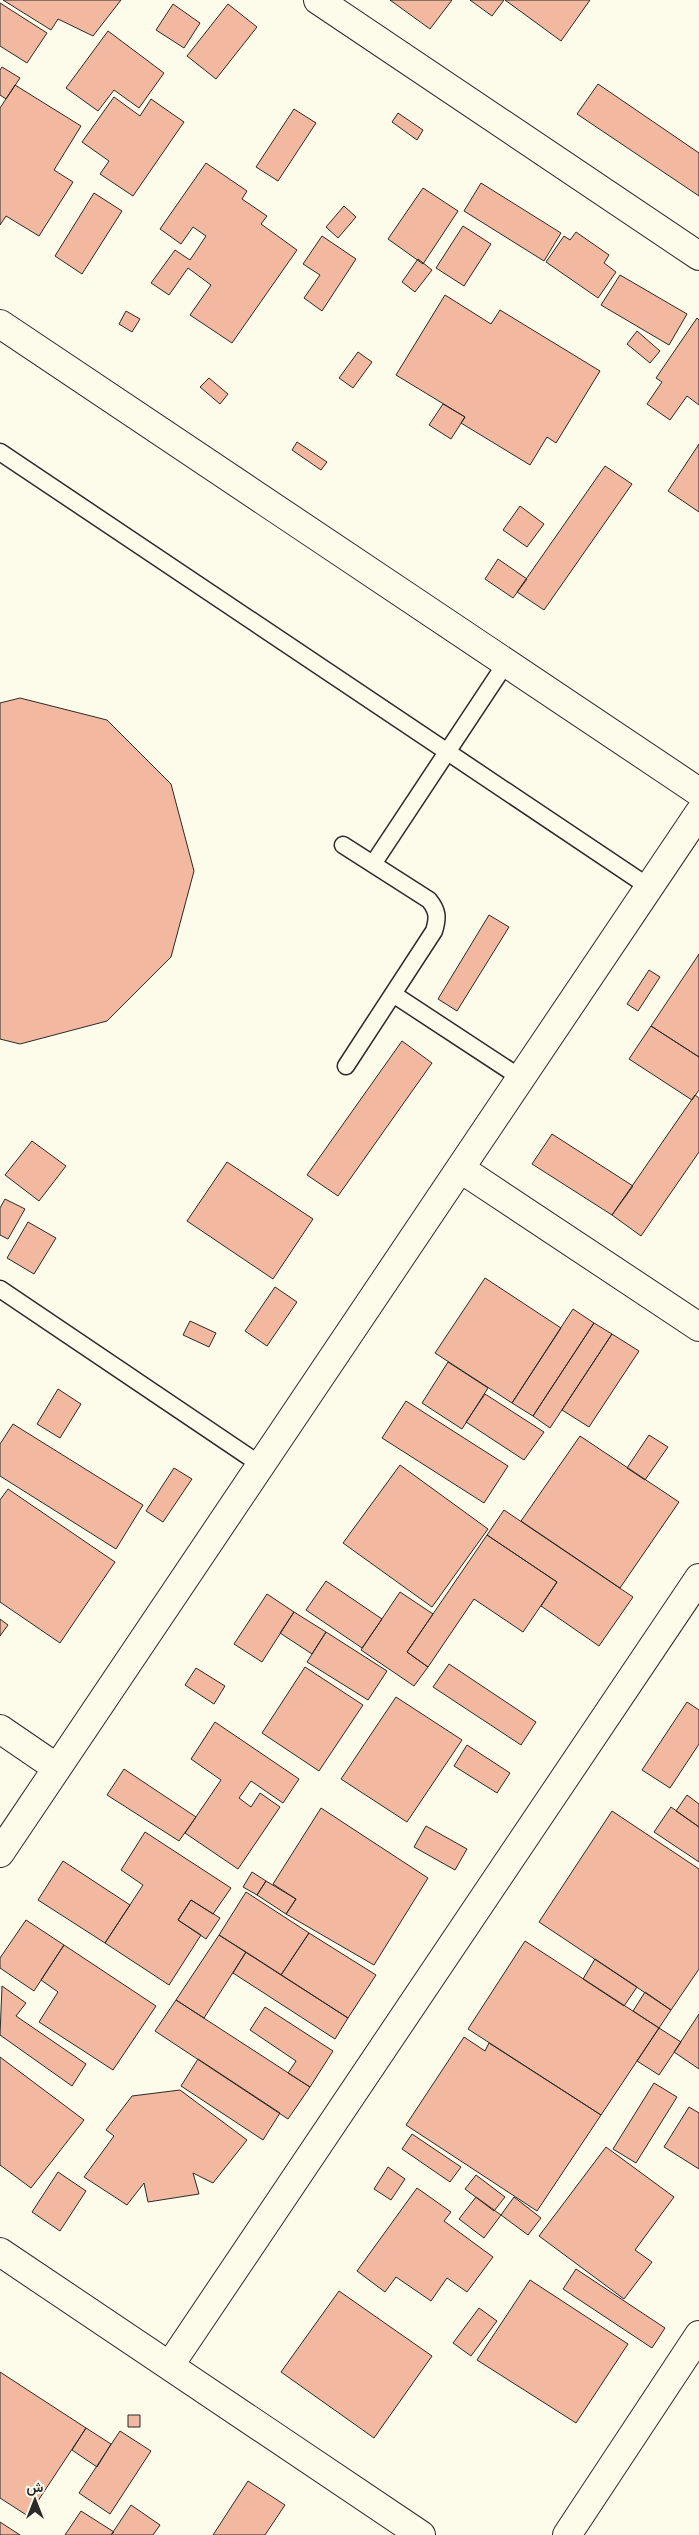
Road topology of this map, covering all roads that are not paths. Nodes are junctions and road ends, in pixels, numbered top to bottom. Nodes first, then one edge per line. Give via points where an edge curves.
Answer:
1 (318, 0) edge
2 (699, 256) edge
3 (1, 327) edge
4 (0, 452) edge
5 (506, 663) junction
6 (447, 752) junction
7 (699, 792) edge
8 (699, 813) edge
9 (342, 845) dead end
10 (373, 864) junction
11 (649, 887) junction
12 (393, 994) junction
13 (346, 1066) dead end
14 (521, 1078) junction
15 (460, 1169) junction
16 (0, 1289) edge
17 (699, 1327) edge
18 (261, 1465) junction
19 (699, 1578) edge
20 (0, 1729) edge
21 (57, 1768) junction
22 (0, 1853) edge
23 (0, 2252) edge
24 (699, 2335) edge
25 (170, 2365) junction
26 (421, 2535) edge
27 (567, 2535) edge

1 - 2 street
3 - 5 street
4 - 6 lane
5 - 6 lane
5 - 7 street
6 - 10 lane
6 - 11 lane
8 - 11 street
9 - 10 lane
10 - 12 lane via 429,900 436,909 438,920
11 - 14 street
12 - 13 lane
12 - 14 lane
14 - 15 street
15 - 17 street
15 - 18 street
16 - 18 lane
18 - 21 street
19 - 25 street
20 - 21 street
21 - 22 street
23 - 25 street
24 - 27 street
25 - 26 street

